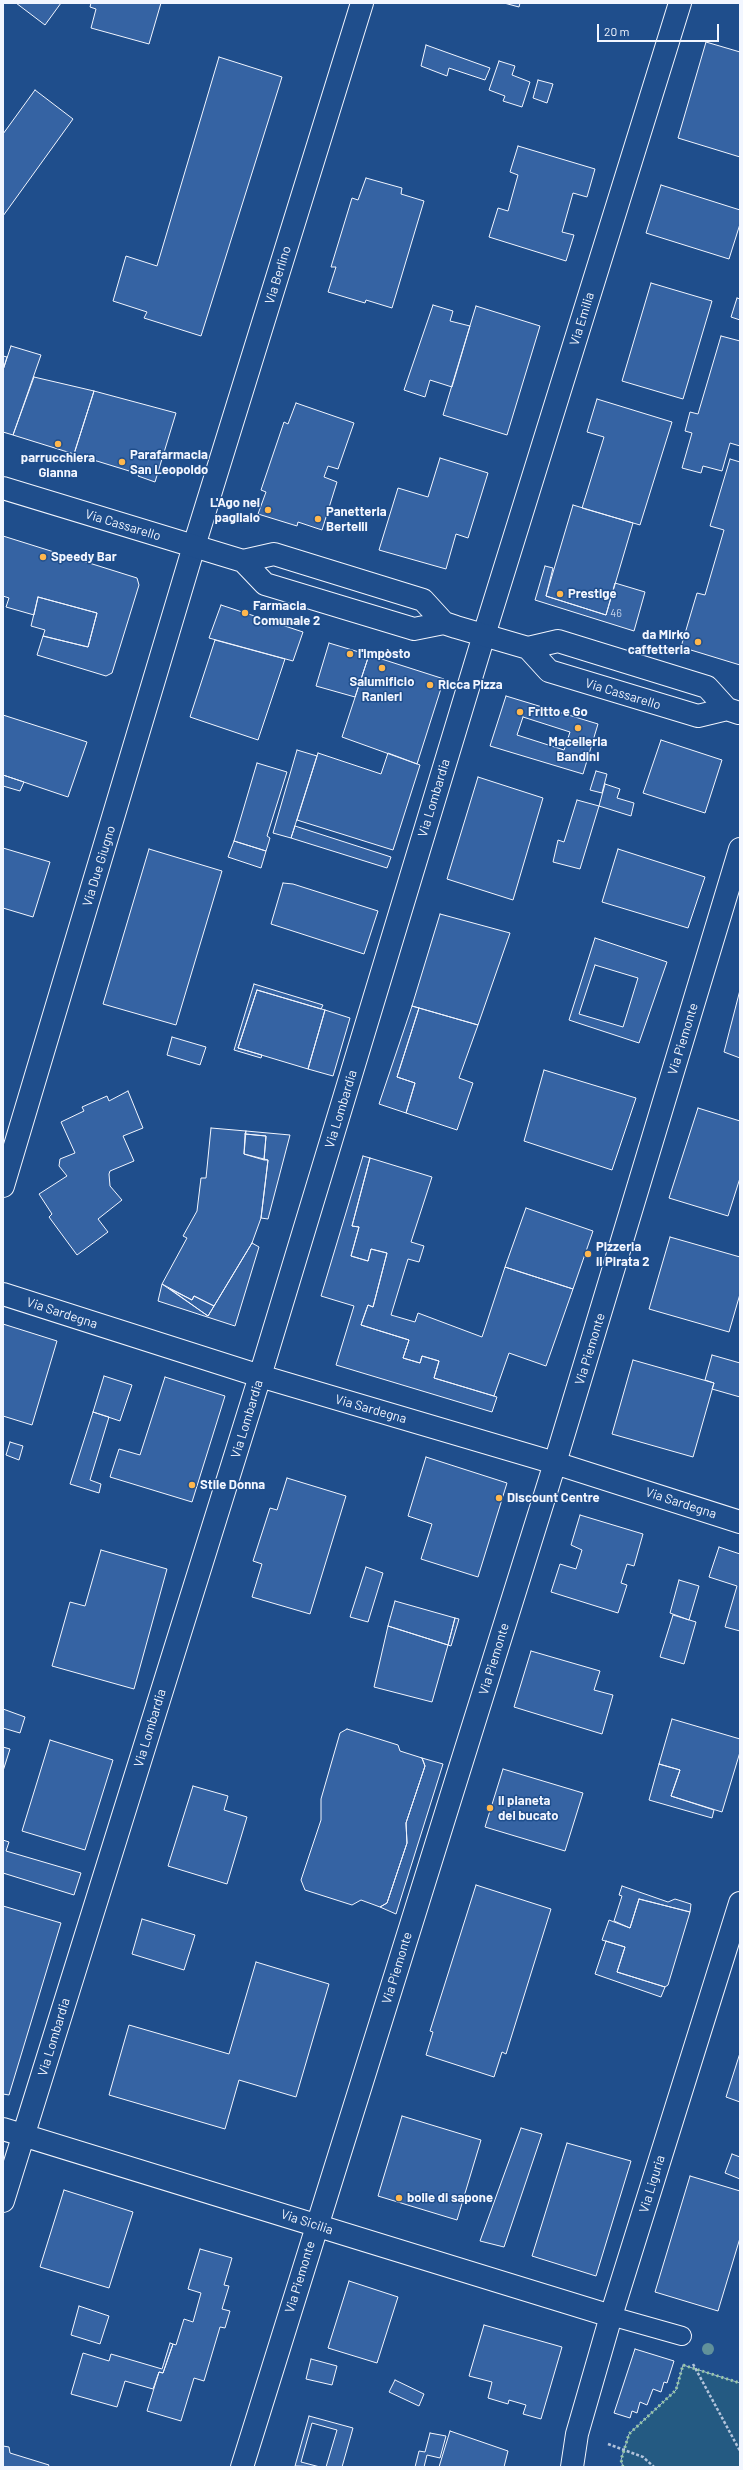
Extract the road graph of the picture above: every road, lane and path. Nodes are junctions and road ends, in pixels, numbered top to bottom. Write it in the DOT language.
graph roads {
  1 [pos="362,3"];
  2 [pos="680,3"];
  3 [pos="3,488"];
  4 [pos="194,546"];
  5 [pos="243,561"];
  6 [pos="444,622"];
  7 [pos="484,635"];
  8 [pos="528,648"];
  9 [pos="734,711"];
  10 [pos="740,849"];
  11 [pos="3,1186"];
  12 [pos="3,1294"];
  13 [pos="260,1376"];
  14 [pos="555,1463"];
  15 [pos="740,1522"];
  16 [pos="740,1903"];
  17 [pos="735,1937"];
  18 [pos="13,2132"];
  19 [pos="3,2201"];
  20 [pos="316,2225"];
  21 [pos="611,2316"];
  22 [pos="682,2336"];
  23 [pos="577,2434"];
  24 [pos="740,2451"];
  25 [pos="242,2467"];
  26 [pos="572,2467"];
  27 [pos="654,2467"];
  1 -- 4 [label="street, Via Berlino"];
  2 -- 7 [label="street, Via Emilia"];
  3 -- 4 [label="street, Via Cassarello"];
  4 -- 5 [label="street, Via Cassarello"];
  4 -- 11 [label="street, Via Due Giugno"];
  5 -- 6 [label="street, Via Cassarello"];
  5 -- 6 [label="street, Via Cassarello"];
  6 -- 7 [label="street, Via Cassarello"];
  7 -- 8 [label="street, Via Cassarello"];
  7 -- 13 [label="street, Via Lombardia"];
  8 -- 9 [label="street, Via Cassarello"];
  8 -- 9 [label="street, Via Cassarello"];
  10 -- 14 [label="street, Via Piemonte"];
  12 -- 13 [label="street, Via Sardegna"];
  13 -- 14 [label="street, Via Sardegna"];
  13 -- 18 [label="street, Via Lombardia"];
  14 -- 15 [label="street, Via Sardegna"];
  14 -- 20 [label="street, Via Piemonte"];
  16 -- 17 [label="street, Via Liguria"];
  17 -- 21 [label="street, Via Liguria"];
  18 -- 19 [label="street, Via Lombardia"];
  18 -- 20 [label="street, Via Sicilia"];
  20 -- 21 [label="street, Via Sicilia"];
  20 -- 25 [label="street, Via Piemonte"];
  21 -- 22 [label="lane"];
  21 -- 23 [label="street, Via Liguria"];
  22 -- 24 [label="path"];
  23 -- 26 [label="street, Via Liguria"];
  23 -- 27 [label="path"];
}
